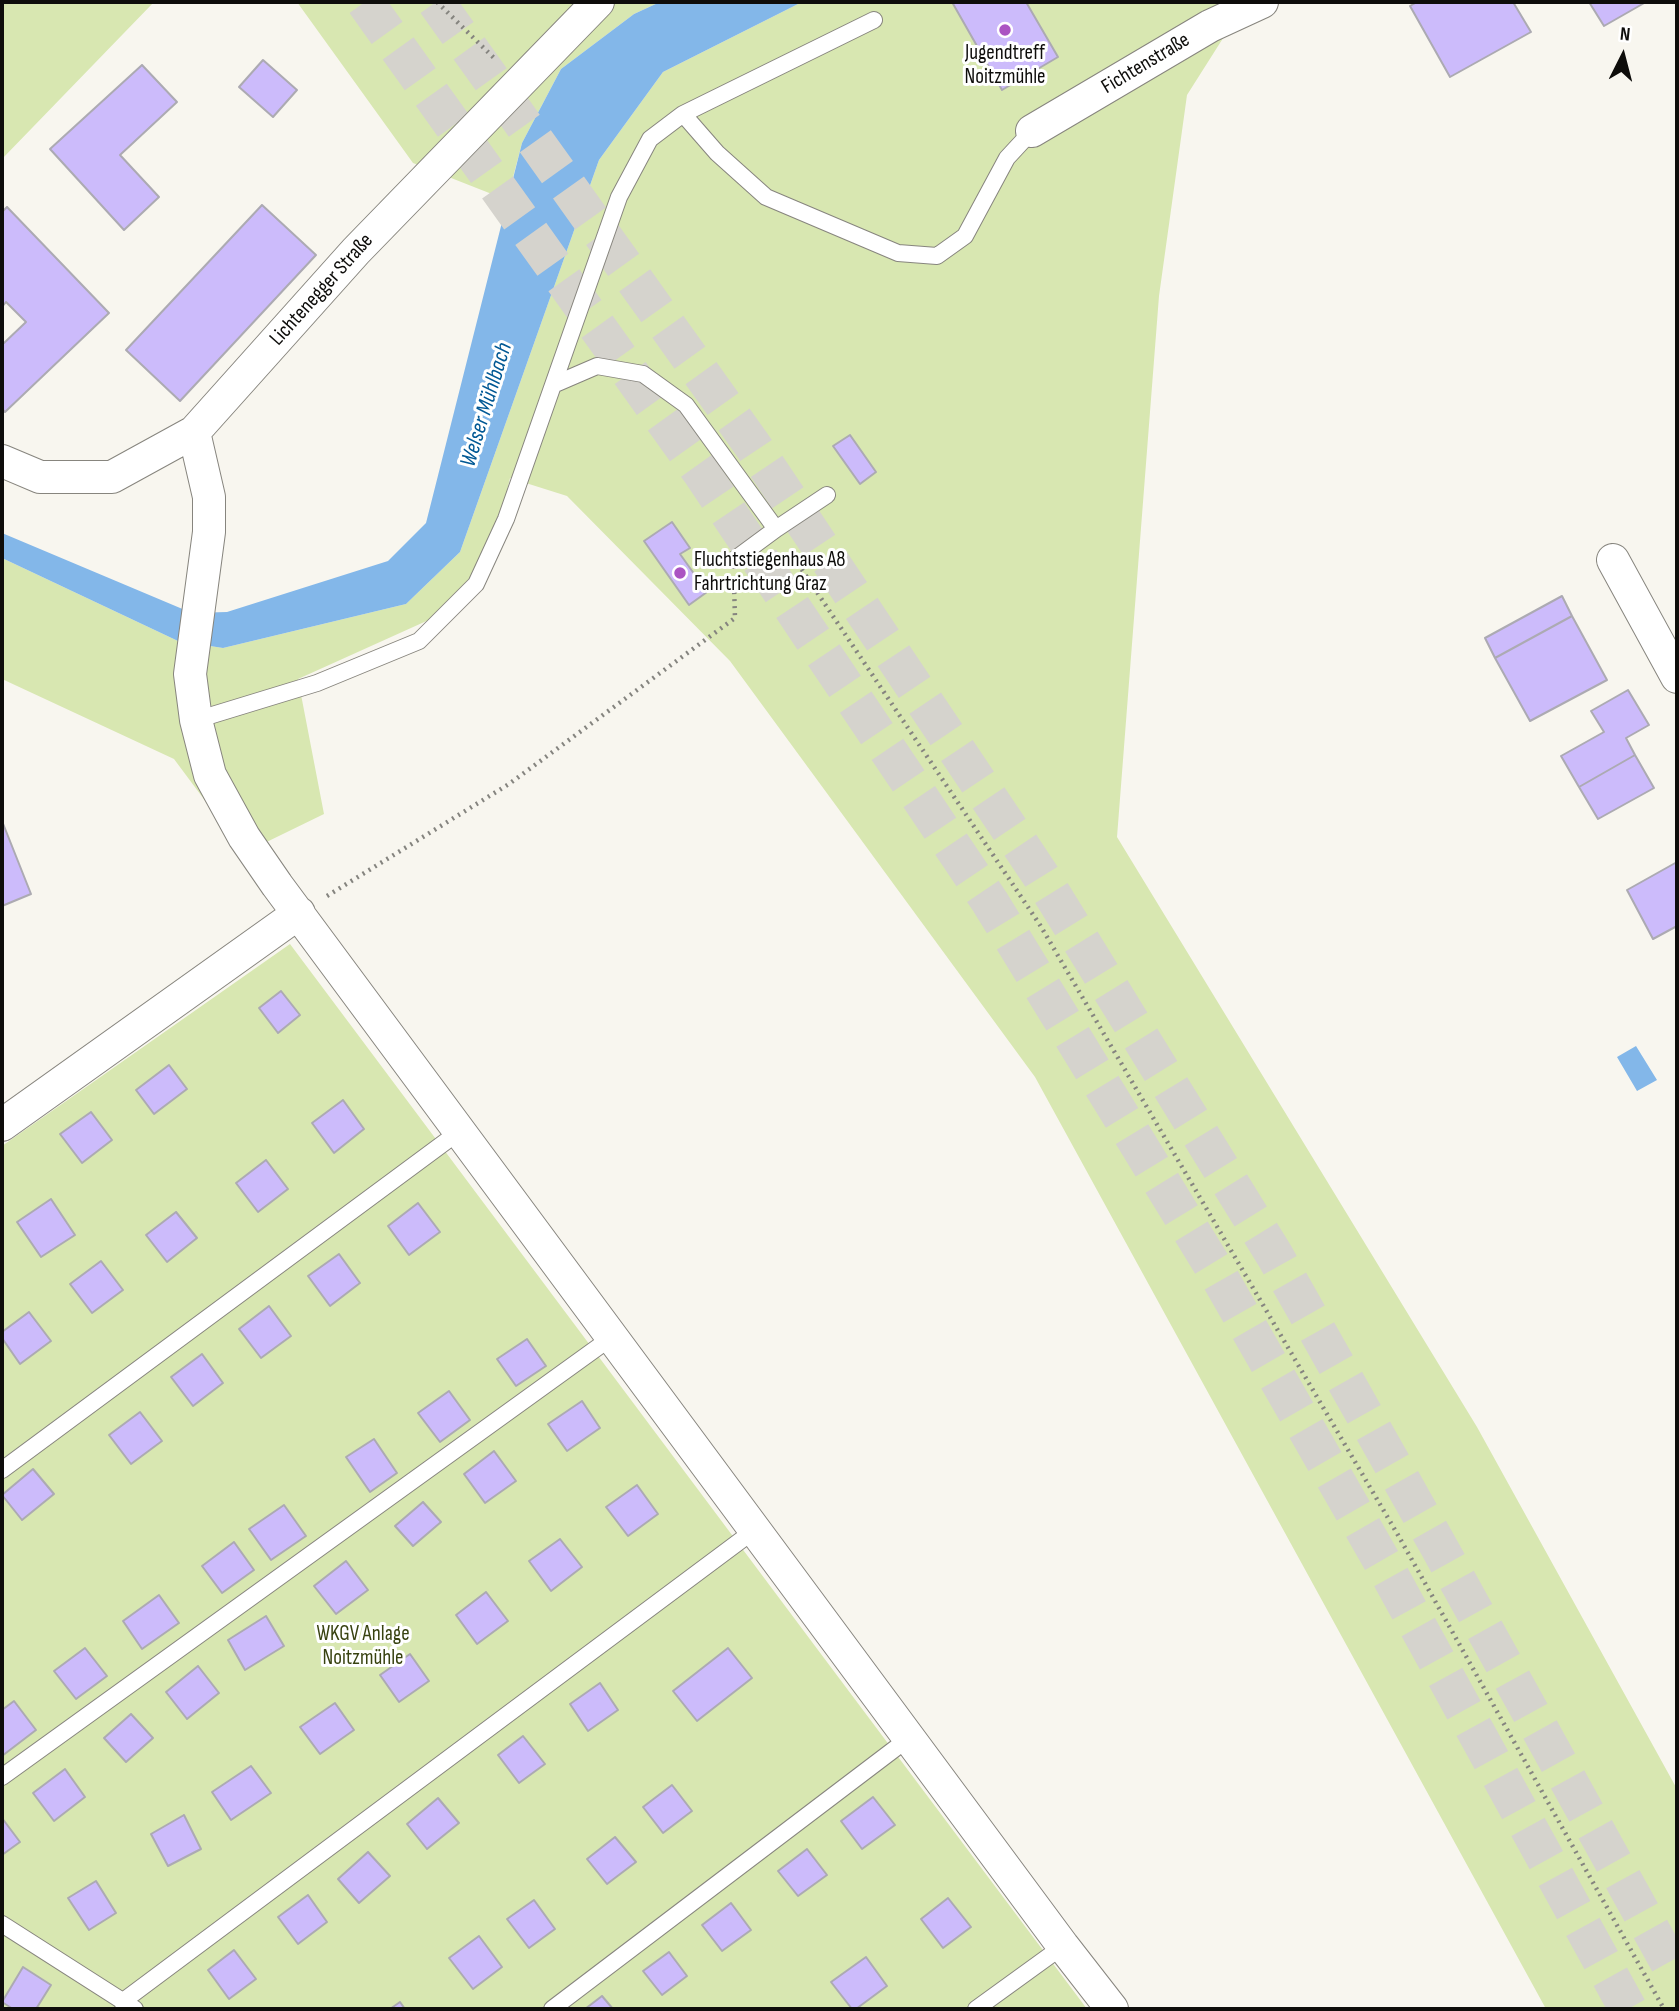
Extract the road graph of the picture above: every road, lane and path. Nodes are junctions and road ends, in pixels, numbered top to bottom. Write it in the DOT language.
graph roads {
  1 [pos="437,2"];
  2 [pos="598,2"];
  3 [pos="1262,2"];
  4 [pos="874,20"];
  5 [pos="519,83"];
  6 [pos="683,114"];
  7 [pos="1032,131"];
  8 [pos="553,385"];
  9 [pos="194,432"];
  10 [pos="2,461"];
  11 [pos="827,495"];
  12 [pos="776,529"];
  13 [pos="734,560"];
  14 [pos="1613,560"];
  15 [pos="1677,677"];
  16 [pos="196,720"];
  17 [pos="299,914"];
  18 [pos="2,1125"];
  19 [pos="460,1131"];
  20 [pos="612,1336"];
  21 [pos="2,1469"];
  22 [pos="756,1529"];
  23 [pos="909,1738"];
  24 [pos="2,1777"];
  25 [pos="2,1924"];
  26 [pos="1063,1946"];
  27 [pos="129,2006"];
  28 [pos="552,2009"];
  29 [pos="976,2009"];
  30 [pos="1112,2009"];
  31 [pos="1664,2009"];
  1 -- 5 [label="path"];
  2 -- 5 [label="street, Lichtenegger Straße"];
  3 -- 7 [label="street, Fichtenstraße"];
  4 -- 6 [label="lane"];
  5 -- 9 [label="street, Lichtenegger Straße"];
  6 -- 7 [label="lane"];
  6 -- 8 [label="lane"];
  8 -- 12 [label="lane"];
  8 -- 16 [label="lane"];
  9 -- 10 [label="street, Lichtenegger Straße"];
  9 -- 16 [label="street"];
  11 -- 12 [label="lane"];
  12 -- 13 [label="lane"];
  12 -- 31 [label="path"];
  13 -- 17 [label="path"];
  14 -- 15 [label="street"];
  16 -- 17 [label="street"];
  17 -- 18 [label="street"];
  17 -- 19 [label="street"];
  19 -- 20 [label="street"];
  19 -- 21 [label="lane"];
  20 -- 22 [label="street"];
  20 -- 24 [label="lane"];
  22 -- 23 [label="street"];
  22 -- 27 [label="lane"];
  23 -- 26 [label="street"];
  23 -- 28 [label="lane"];
  25 -- 27 [label="lane"];
  26 -- 29 [label="lane"];
  26 -- 30 [label="street"];
}
